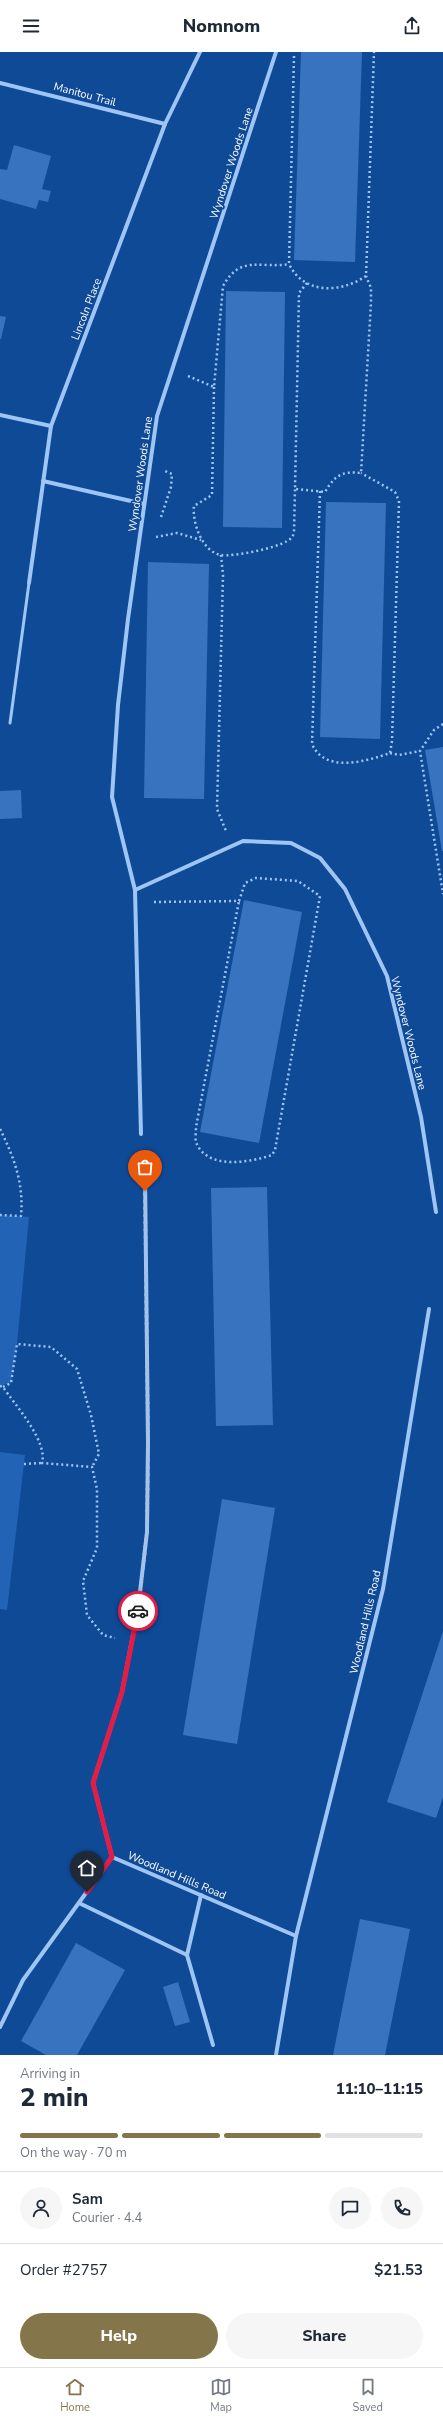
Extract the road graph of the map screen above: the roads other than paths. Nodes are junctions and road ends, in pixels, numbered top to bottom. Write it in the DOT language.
graph roads {
  1 [pos="200,52"];
  2 [pos="276,52"];
  3 [pos="0,83"];
  4 [pos="165,124"];
  5 [pos="0,415"];
  6 [pos="51,426"];
  7 [pos="43,481"];
  8 [pos="144,504"];
  9 [pos="29,583"];
  10 [pos="10,723"];
  11 [pos="135,890"];
  12 [pos="141,1134"];
  13 [pos="145,1175"];
  14 [pos="436,1212"];
  15 [pos="429,1309"];
  16 [pos="112,1857"];
  17 [pos="201,1895"];
  18 [pos="79,1903"];
  19 [pos="296,1936"];
  20 [pos="187,1955"];
  21 [pos="0,2027"];
  22 [pos="213,2045"];
  23 [pos="276,2055"];
  1 -- 4 [label="street, Lincoln Place"];
  2 -- 8 [label="street, Wyndover Woods Lane"];
  3 -- 4 [label="street, Manitou Trail"];
  4 -- 6 [label="street, Lincoln Place"];
  5 -- 6 [label="street"];
  6 -- 7 [label="street, Lincoln Place"];
  7 -- 8 [label="street"];
  7 -- 9 [label="street, Lincoln Place"];
  8 -- 11 [label="street, Wyndover Woods Lane"];
  9 -- 10 [label="lane"];
  11 -- 12 [label="street, Wyndover Woods Lane"];
  11 -- 14 [label="street, Wyndover Woods Lane"];
  13 -- 16 [label="street, Woodland Hills Road"];
  15 -- 19 [label="street, Woodland Hills Road"];
  16 -- 17 [label="street, Woodland Hills Road"];
  16 -- 18 [label="street"];
  17 -- 19 [label="street, Woodland Hills Road"];
  17 -- 20 [label="street"];
  18 -- 20 [label="street"];
  18 -- 21 [label="street"];
  19 -- 23 [label="street, Woodland Hills Road"];
  20 -- 22 [label="street"];
}
